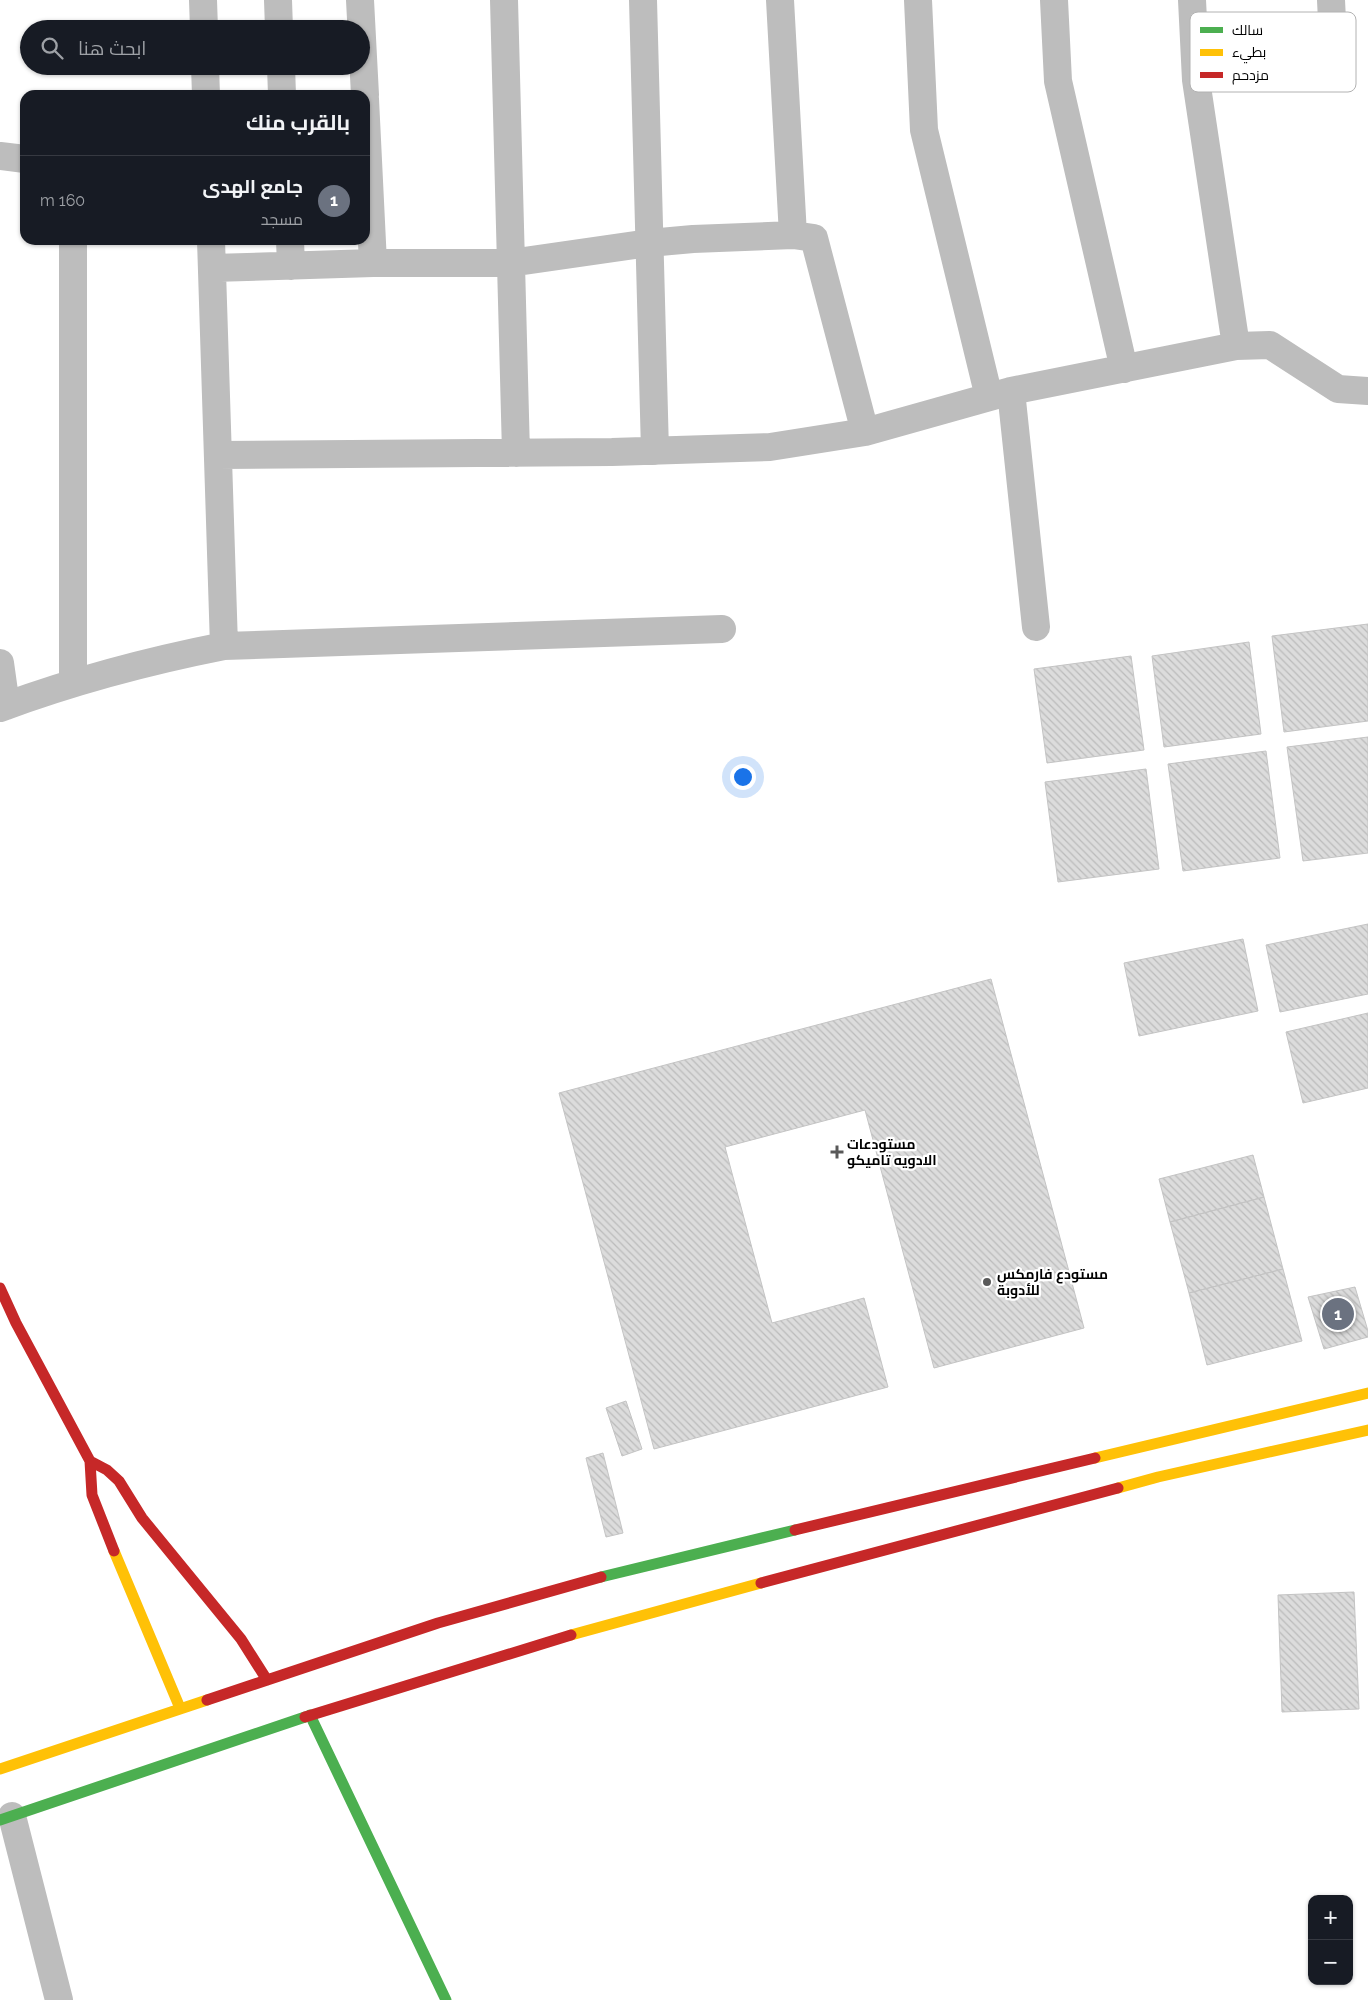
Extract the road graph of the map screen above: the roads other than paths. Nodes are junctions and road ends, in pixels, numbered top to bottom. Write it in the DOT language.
graph roads {
  1 [pos="203,0"];
  2 [pos="278,0"];
  3 [pos="360,0"];
  4 [pos="504,0"];
  5 [pos="642,0"];
  6 [pos="780,0"];
  7 [pos="918,0"];
  8 [pos="1054,0"];
  9 [pos="204,20"];
  10 [pos="279,20"];
  11 [pos="361,20"];
  12 [pos="205,75"];
  13 [pos="281,75"];
  14 [pos="364,75"];
  15 [pos="206,90"];
  16 [pos="282,90"];
  17 [pos="365,90"];
  18 [pos="1198,92"];
  19 [pos="0,156"];
  20 [pos="20,158"];
  21 [pos="370,202"];
  22 [pos="792,235"];
  23 [pos="649,243"];
  24 [pos="73,245"];
  25 [pos="211,245"];
  26 [pos="290,253"];
  27 [pos="373,264"];
  28 [pos="510,264"];
  29 [pos="212,268"];
  30 [pos="1236,346"];
  31 [pos="1124,369"];
  32 [pos="1368,391"];
  33 [pos="1000,394"];
  34 [pos="865,432"];
  35 [pos="655,450"];
  36 [pos="516,453"];
  37 [pos="218,455"];
  38 [pos="1036,627"];
  39 [pos="722,629"];
  40 [pos="224,646"];
  41 [pos="0,663"];
  42 [pos="73,683"];
  43 [pos="3,707"];
  44 [pos="0,1288"];
  45 [pos="1368,1393"];
  46 [pos="1368,1430"];
  47 [pos="90,1461"];
  48 [pos="900,1504"];
  49 [pos="904,1519"];
  50 [pos="267,1680"];
  51 [pos="180,1708"];
  52 [pos="310,1715"];
  53 [pos="0,1768"];
  54 [pos="6,1818"];
  55 [pos="59,2000"];
  56 [pos="446,2000"];
  1 -- 9 [label="street"];
  2 -- 10 [label="street"];
  3 -- 11 [label="street"];
  4 -- 28 [label="street"];
  5 -- 23 [label="street"];
  6 -- 22 [label="street"];
  7 -- 33 [label="street"];
  8 -- 31 [label="street"];
  12 -- 15 [label="street"];
  13 -- 16 [label="street"];
  14 -- 17 [label="street"];
  18 -- 30 [label="street"];
  19 -- 20 [label="street"];
  21 -- 27 [label="street"];
  22 -- 23 [label="street"];
  22 -- 34 [label="street"];
  23 -- 28 [label="street"];
  23 -- 35 [label="street"];
  24 -- 42 [label="street"];
  25 -- 29 [label="street"];
  26 -- 27 [label="street"];
  26 -- 29 [label="street"];
  27 -- 28 [label="street"];
  28 -- 36 [label="street"];
  29 -- 37 [label="street"];
  30 -- 31 [label="street"];
  30 -- 32 [label="street"];
  31 -- 33 [label="street"];
  33 -- 34 [label="street"];
  33 -- 38 [label="street"];
  34 -- 35 [label="street"];
  35 -- 36 [label="street"];
  36 -- 37 [label="street"];
  37 -- 40 [label="street"];
  39 -- 40 [label="street"];
  40 -- 42 [label="street"];
  41 -- 43 [label="street"];
  42 -- 43 [label="street"];
  44 -- 47 [label="main road"];
  45 -- 48 [label="main road"];
  46 -- 52 [label="main road"];
  47 -- 50 [label="main road"];
  47 -- 51 [label="main road"];
  48 -- 49 [label="main road"];
  48 -- 50 [label="main road"];
  50 -- 51 [label="main road"];
  51 -- 53 [label="main road"];
  52 -- 54 [label="main road"];
  52 -- 56 [label="main road"];
  54 -- 55 [label="street"];
}
